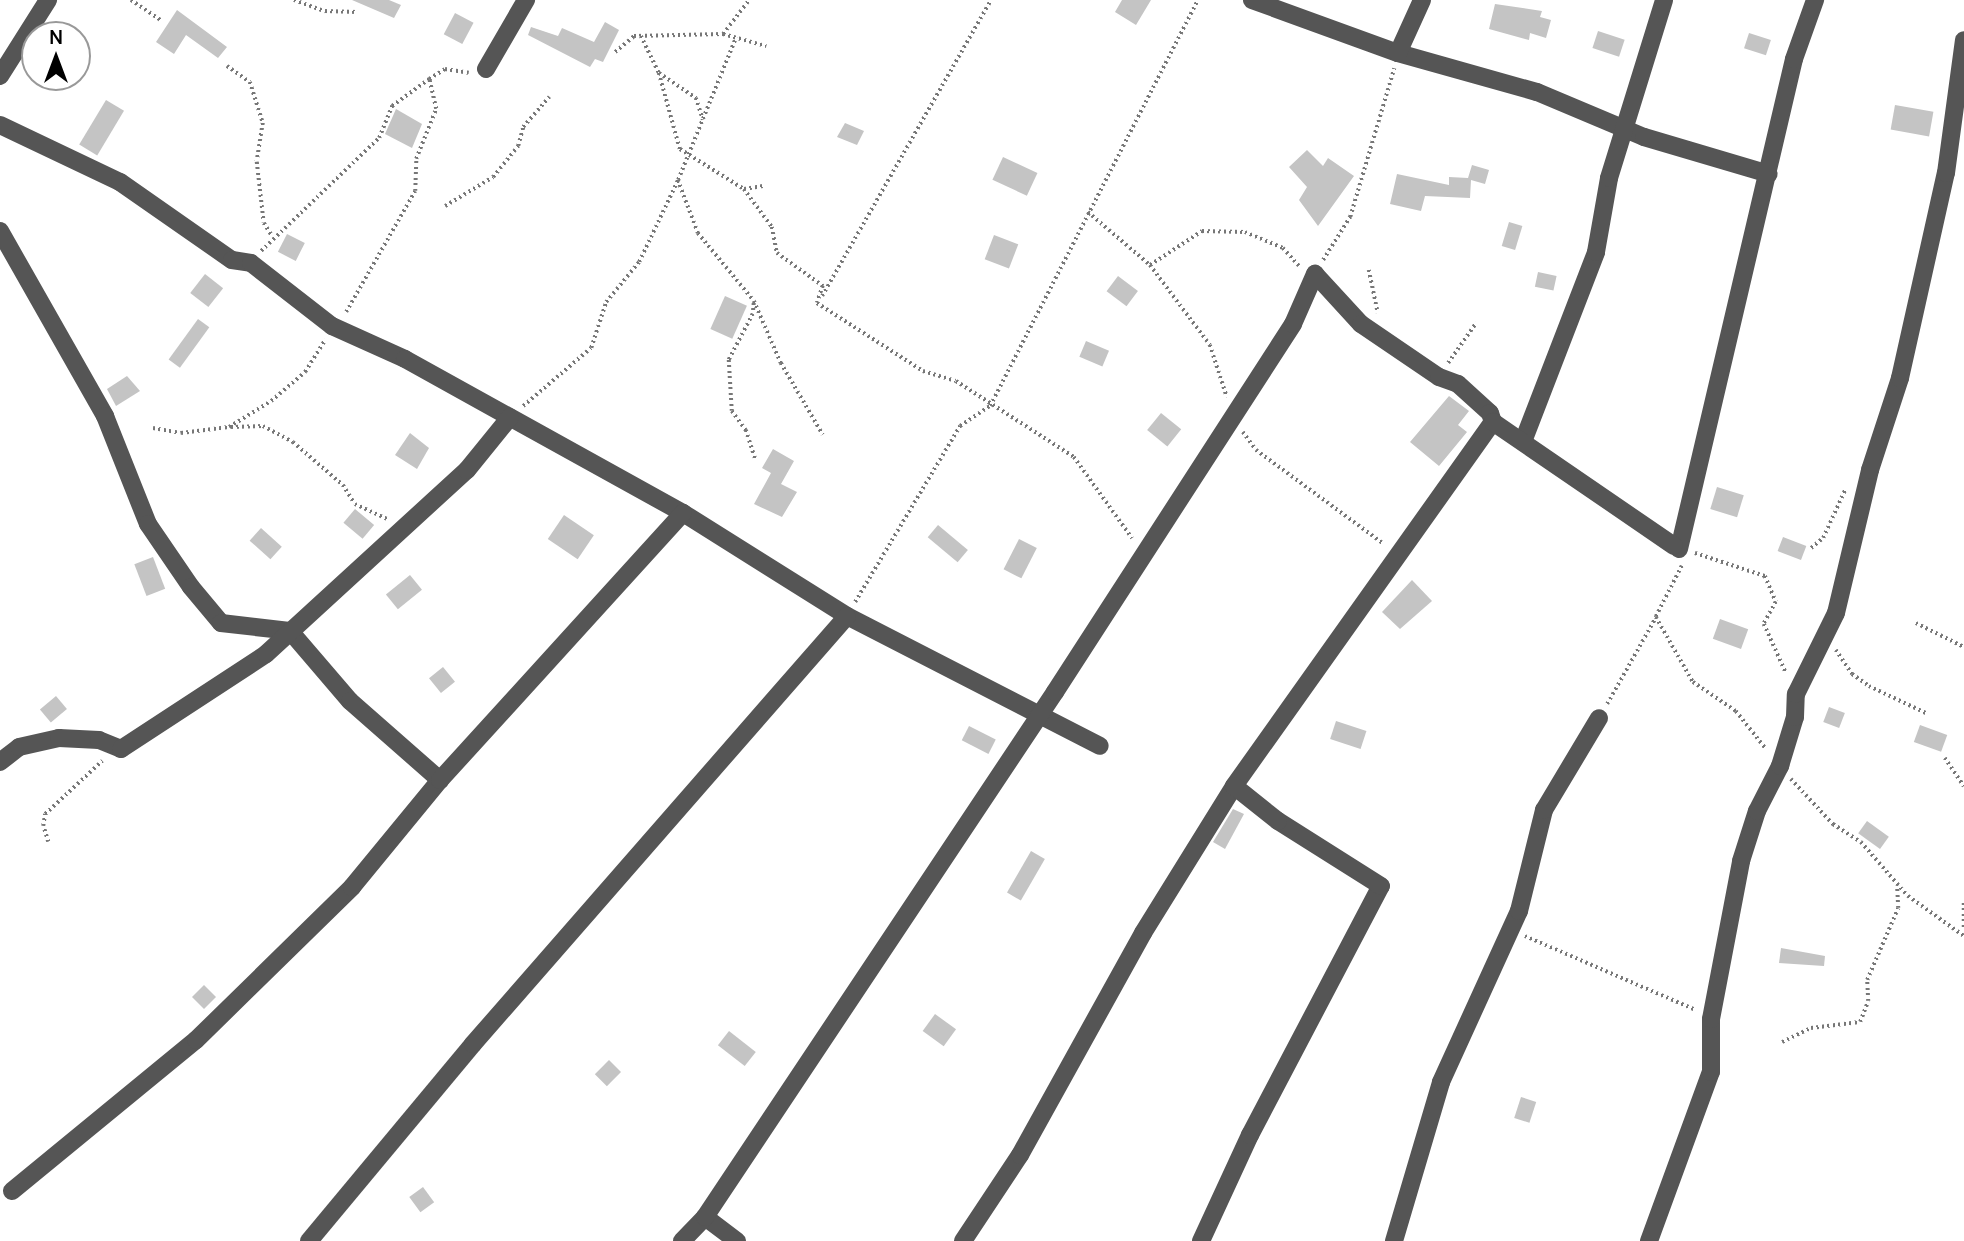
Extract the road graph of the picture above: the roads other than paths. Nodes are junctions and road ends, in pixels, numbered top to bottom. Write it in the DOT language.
graph roads {
  1 [pos="48,0"];
  2 [pos="526,0"];
  3 [pos="1252,0"];
  4 [pos="1422,0"];
  5 [pos="1664,0"];
  6 [pos="1815,0"];
  7 [pos="1964,40"];
  8 [pos="1398,52"];
  9 [pos="486,69"];
  10 [pos="0,76"];
  11 [pos="0,125"];
  12 [pos="1623,129"];
  13 [pos="1769,174"];
  14 [pos="0,231"];
  15 [pos="510,417"];
  16 [pos="1493,422"];
  17 [pos="1524,439"];
  18 [pos="683,513"];
  19 [pos="847,616"];
  20 [pos="290,631"];
  21 [pos="1037,714"];
  22 [pos="1599,719"];
  23 [pos="1100,746"];
  24 [pos="0,762"];
  25 [pos="440,779"];
  26 [pos="1234,786"];
  27 [pos="12,1191"];
  28 [pos="705,1217"];
  29 [pos="309,1241"];
  30 [pos="682,1241"];
  31 [pos="737,1241"];
  32 [pos="963,1241"];
  33 [pos="1201,1241"];
  34 [pos="1394,1241"];
  35 [pos="1649,1241"];
  1 -- 10 [label="street"];
  2 -- 9 [label="street"];
  3 -- 8 [label="street"];
  4 -- 8 [label="street"];
  5 -- 12 [label="street"];
  6 -- 13 [label="street"];
  7 -- 35 [label="street"];
  8 -- 12 [label="street"];
  11 -- 15 [label="street"];
  12 -- 13 [label="street"];
  12 -- 17 [label="street"];
  13 -- 17 [label="street"];
  14 -- 20 [label="street"];
  15 -- 18 [label="street"];
  15 -- 20 [label="street"];
  16 -- 17 [label="street"];
  16 -- 21 [label="street"];
  16 -- 26 [label="street"];
  18 -- 19 [label="street"];
  18 -- 25 [label="street"];
  19 -- 21 [label="street"];
  19 -- 29 [label="street"];
  20 -- 24 [label="street"];
  20 -- 25 [label="street"];
  21 -- 23 [label="street"];
  21 -- 28 [label="street"];
  22 -- 34 [label="street"];
  25 -- 27 [label="street"];
  26 -- 32 [label="street"];
  26 -- 33 [label="street"];
  28 -- 30 [label="street"];
  28 -- 31 [label="street"];
}
